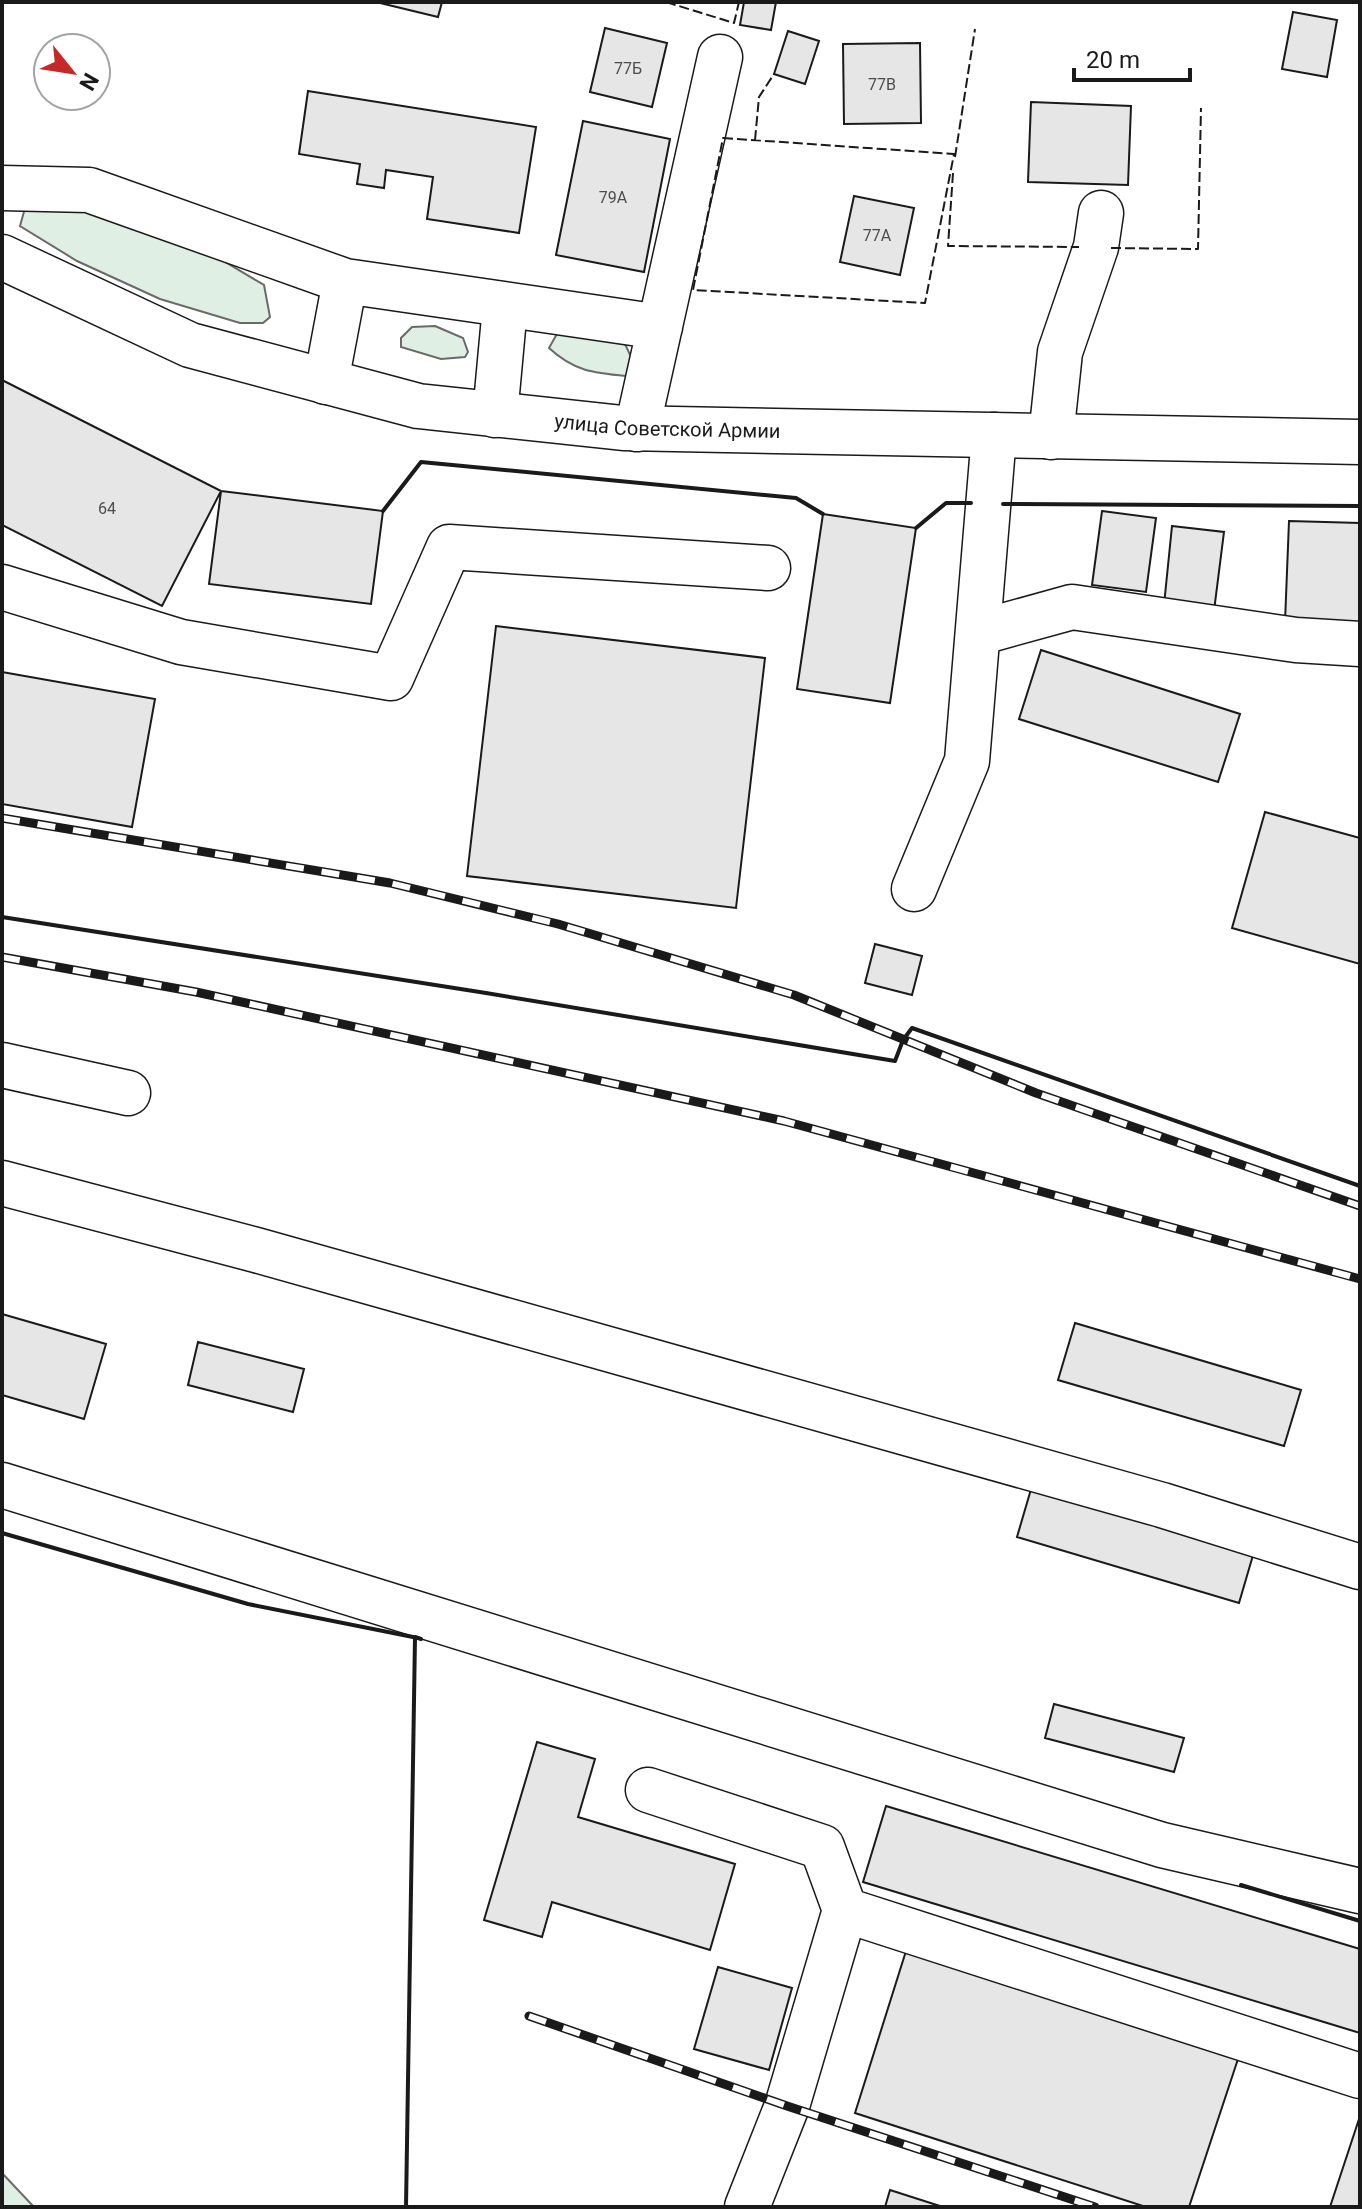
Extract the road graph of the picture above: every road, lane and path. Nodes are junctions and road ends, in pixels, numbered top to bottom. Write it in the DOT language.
graph roads {
  1 [pos="720,57"];
  2 [pos="2,188"];
  3 [pos="1101,213"];
  4 [pos="2,257"];
  5 [pos="345,281"];
  6 [pos="505,307"];
  7 [pos="660,327"];
  8 [pos="326,382"];
  9 [pos="495,415"];
  10 [pos="637,429"];
  11 [pos="994,435"];
  12 [pos="1051,437"];
  13 [pos="1360,442"];
  14 [pos="768,568"];
  15 [pos="2,587"];
  16 [pos="978,633"];
  17 [pos="1360,644"];
  18 [pos="914,889"];
  19 [pos="2,1065"];
  20 [pos="128,1093"];
  21 [pos="2,1183"];
  22 [pos="2,1485"];
  23 [pos="1360,1567"];
  24 [pos="648,1790"];
  25 [pos="1360,1891"];
  26 [pos="845,1910"];
  27 [pos="1360,2076"];
  28 [pos="747,2207"];
  1 -- 7 [label="main road"];
  2 -- 5 [label="main road"];
  3 -- 12 [label="main road"];
  4 -- 8 [label="main road, улица Советской Армии"];
  5 -- 6 [label="main road"];
  5 -- 8 [label="main road"];
  6 -- 7 [label="main road"];
  6 -- 9 [label="main road"];
  7 -- 10 [label="main road"];
  8 -- 9 [label="main road, улица Советской Армии"];
  9 -- 10 [label="main road, улица Советской Армии"];
  10 -- 11 [label="main road, улица Советской Армии"];
  11 -- 12 [label="main road, улица Советской Армии"];
  11 -- 16 [label="main road"];
  12 -- 13 [label="main road, улица Советской Армии"];
  14 -- 15 [label="main road"];
  16 -- 17 [label="main road"];
  16 -- 18 [label="main road"];
  19 -- 20 [label="main road"];
  21 -- 23 [label="main road"];
  22 -- 25 [label="main road"];
  24 -- 26 [label="main road"];
  26 -- 27 [label="main road"];
  26 -- 28 [label="main road"];
}
